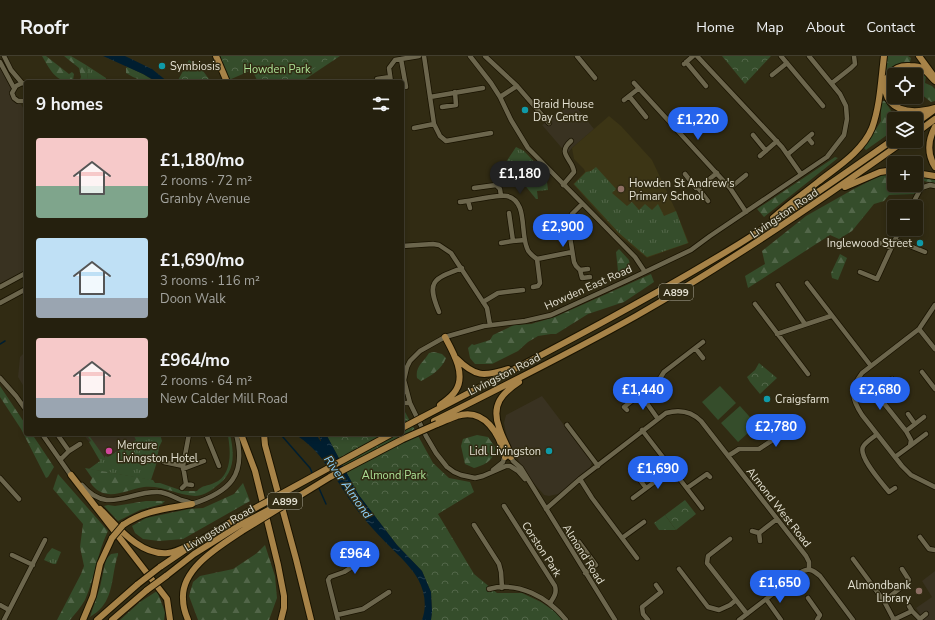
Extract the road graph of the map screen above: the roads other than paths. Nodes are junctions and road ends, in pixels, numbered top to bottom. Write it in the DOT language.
graph roads {
  1 [pos="4,56"];
  2 [pos="216,56"];
  3 [pos="418,56"];
  4 [pos="424,56"];
  5 [pos="470,56"];
  6 [pos="485,56"];
  7 [pos="578,56"];
  8 [pos="693,56"];
  9 [pos="697,56"];
  10 [pos="781,56"];
  11 [pos="809,56"];
  12 [pos="854,56"];
  13 [pos="884,56"];
  14 [pos="919,56"];
  15 [pos="401,59"];
  16 [pos="0,62"];
  17 [pos="787,63"];
  18 [pos="772,75"];
  19 [pos="595,78"];
  20 [pos="935,78"];
  21 [pos="377,79"];
  22 [pos="226,80"];
  23 [pos="390,80"];
  24 [pos="935,81"];
  25 [pos="634,83"];
  26 [pos="832,83"];
  27 [pos="24,84"];
  28 [pos="517,86"];
  29 [pos="706,86"];
  30 [pos="406,87"];
  31 [pos="14,88"];
  32 [pos="483,88"];
  33 [pos="638,89"];
  34 [pos="454,92"];
  35 [pos="430,96"];
  36 [pos="500,97"];
  37 [pos="24,103"];
  38 [pos="823,106"];
  39 [pos="442,107"];
  40 [pos="935,108"];
  41 [pos="646,117"];
  42 [pos="923,117"];
  43 [pos="935,119"];
  44 [pos="549,123"];
  45 [pos="434,124"];
  46 [pos="935,127"];
  47 [pos="414,128"];
  48 [pos="923,128"];
  49 [pos="491,133"];
  50 [pos="752,135"];
  51 [pos="572,141"];
  52 [pos="777,142"];
  53 [pos="812,142"];
  54 [pos="887,144"];
  55 [pos="894,148"];
  56 [pos="766,151"];
  57 [pos="788,154"];
  58 [pos="760,156"];
  59 [pos="935,167"];
  60 [pos="887,171"];
  61 [pos="717,173"];
  62 [pos="684,174"];
  63 [pos="801,174"];
  64 [pos="923,174"];
  65 [pos="746,175"];
  66 [pos="935,176"];
  67 [pos="563,185"];
  68 [pos="935,186"];
  69 [pos="474,188"];
  70 [pos="698,188"];
  71 [pos="730,188"];
  72 [pos="501,196"];
  73 [pos="827,196"];
  74 [pos="915,200"];
  75 [pos="468,201"];
  76 [pos="708,201"];
  77 [pos="460,202"];
  78 [pos="582,204"];
  79 [pos="470,208"];
  80 [pos="746,212"];
  81 [pos="509,213"];
  82 [pos="758,231"];
  83 [pos="897,236"];
  84 [pos="525,240"];
  85 [pos="895,240"];
  86 [pos="513,242"];
  87 [pos="878,242"];
  88 [pos="501,244"];
  89 [pos="404,246"];
  90 [pos="891,248"];
  91 [pos="572,252"];
  92 [pos="926,252"];
  93 [pos="537,259"];
  94 [pos="462,268"];
  95 [pos="588,269"];
  96 [pos="580,270"];
  97 [pos="645,272"];
  98 [pos="860,272"];
  99 [pos="24,274"];
  100 [pos="590,277"];
  101 [pos="807,283"];
  102 [pos="778,285"];
  103 [pos="0,287"];
  104 [pos="533,287"];
  105 [pos="24,289"];
  106 [pos="523,290"];
  107 [pos="483,302"];
  108 [pos="0,303"];
  109 [pos="755,304"];
  110 [pos="935,305"];
  111 [pos="439,312"];
  112 [pos="831,316"];
  113 [pos="805,324"];
  114 [pos="490,325"];
  115 [pos="919,329"];
  116 [pos="777,334"];
  117 [pos="445,337"];
  118 [pos="703,342"];
  119 [pos="696,349"];
  120 [pos="935,349"];
  121 [pos="455,357"];
  122 [pos="703,358"];
  123 [pos="527,362"];
  124 [pos="871,366"];
  125 [pos="540,368"];
  126 [pos="922,372"];
  127 [pos="808,374"];
  128 [pos="0,378"];
  129 [pos="892,379"];
  130 [pos="405,386"];
  131 [pos="404,389"];
  132 [pos="935,389"];
  133 [pos="641,395"];
  134 [pos="404,403"];
  135 [pos="410,403"];
  136 [pos="24,407"];
  137 [pos="627,410"];
  138 [pos="430,413"];
  139 [pos="908,414"];
  140 [pos="924,417"];
  141 [pos="783,418"];
  142 [pos="658,419"];
  143 [pos="435,423"];
  144 [pos="915,424"];
  145 [pos="567,426"];
  146 [pos="404,427"];
  147 [pos="642,430"];
  148 [pos="906,431"];
  149 [pos="877,434"];
  150 [pos="926,434"];
  151 [pos="44,436"];
  152 [pos="58,436"];
  153 [pos="189,436"];
  154 [pos="207,436"];
  155 [pos="237,436"];
  156 [pos="242,436"];
  157 [pos="264,436"];
  158 [pos="388,436"];
  159 [pos="80,444"];
  160 [pos="910,446"];
  161 [pos="69,451"];
  162 [pos="728,456"];
  163 [pos="895,457"];
  164 [pos="61,459"];
  165 [pos="204,461"];
  166 [pos="164,462"];
  167 [pos="508,462"];
  168 [pos="219,466"];
  169 [pos="598,466"];
  170 [pos="183,468"];
  171 [pos="672,469"];
  172 [pos="71,476"];
  173 [pos="710,477"];
  174 [pos="0,478"];
  175 [pos="580,479"];
  176 [pos="640,480"];
  177 [pos="186,484"];
  178 [pos="192,485"];
  179 [pos="935,487"];
  180 [pos="182,488"];
  181 [pos="646,488"];
  182 [pos="687,488"];
  183 [pos="895,488"];
  184 [pos="634,498"];
  185 [pos="19,500"];
  186 [pos="92,502"];
  187 [pos="192,504"];
  188 [pos="504,506"];
  189 [pos="702,508"];
  190 [pos="546,509"];
  191 [pos="777,519"];
  192 [pos="644,522"];
  193 [pos="474,525"];
  194 [pos="241,528"];
  195 [pos="752,531"];
  196 [pos="759,533"];
  197 [pos="920,537"];
  198 [pos="622,538"];
  199 [pos="45,540"];
  200 [pos="730,540"];
  201 [pos="580,542"];
  202 [pos="760,542"];
  203 [pos="195,543"];
  204 [pos="935,550"];
  205 [pos="352,551"];
  206 [pos="12,555"];
  207 [pos="368,557"];
  208 [pos="637,558"];
  209 [pos="853,559"];
  210 [pos="359,562"];
  211 [pos="33,565"];
  212 [pos="679,569"];
  213 [pos="809,569"];
  214 [pos="902,569"];
  215 [pos="585,573"];
  216 [pos="656,585"];
  217 [pos="502,588"];
  218 [pos="489,590"];
  219 [pos="389,592"];
  220 [pos="808,598"];
  221 [pos="766,599"];
  222 [pos="736,600"];
  223 [pos="884,601"];
  224 [pos="550,603"];
  225 [pos="0,605"];
  226 [pos="909,606"];
  227 [pos="9,610"];
  228 [pos="912,611"];
  229 [pos="747,614"];
  230 [pos="926,614"];
  231 [pos="338,618"];
  232 [pos="4,620"];
  233 [pos="83,620"];
  234 [pos="97,620"];
  235 [pos="112,620"];
  236 [pos="170,620"];
  237 [pos="188,620"];
  238 [pos="281,620"];
  239 [pos="311,620"];
  240 [pos="566,620"];
  241 [pos="615,620"];
  242 [pos="648,620"];
  243 [pos="739,620"];
  244 [pos="780,620"];
  245 [pos="817,620"];
  246 [pos="853,620"];
  247 [pos="893,620"];
  1 -- 27 [label="street"];
  2 -- 22 [label="main road"];
  3 -- 15 [label="street"];
  4 -- 35 [label="street"];
  5 -- 36 [label="street, Howden East Road"];
  6 -- 28 [label="street"];
  7 -- 19 [label="street"];
  8 -- 29 [label="street"];
  9 -- 52 [label="street"];
  10 -- 17 [label="street"];
  11 -- 26 [label="street, Howden East Road"];
  12 -- 26 [label="street"];
  13 -- 82 [label="main road, A899"];
  14 -- 20 [label="main road"];
  15 -- 23 [label="street"];
  15 -- 30 [label="street"];
  16 -- 31 [label="street"];
  17 -- 18 [label="street"];
  17 -- 38 [label="street"];
  21 -- 23 [label="street"];
  24 -- 40 [label="main road"];
  25 -- 33 [label="street"];
  26 -- 63 [label="street, Howden East Road"];
  27 -- 31 [label="street"];
  28 -- 36 [label="street"];
  28 -- 44 [label="street"];
  31 -- 37 [label="street"];
  32 -- 34 [label="street"];
  33 -- 41 [label="street"];
  33 -- 61 [label="street"];
  34 -- 35 [label="street"];
  34 -- 39 [label="street"];
  35 -- 45 [label="street"];
  36 -- 67 [label="street, Howden East Road"];
  40 -- 42 [label="main road"];
  43 -- 48 [label="main road"];
  45 -- 47 [label="street"];
  45 -- 49 [label="street"];
  46 -- 59 [label="main road"];
  50 -- 56 [label="street"];
  51 -- 67 [label="street"];
  52 -- 56 [label="street"];
  52 -- 57 [label="street"];
  53 -- 57 [label="street"];
  54 -- 82 [label="main road, Livingston Road / A899"];
  55 -- 73 [label="main road, Livingston Road / A899"];
  56 -- 58 [label="street"];
  57 -- 63 [label="street"];
  60 -- 73 [label="main road, A899"];
  61 -- 70 [label="street"];
  61 -- 71 [label="street"];
  62 -- 70 [label="street"];
  63 -- 80 [label="street, Howden East Road"];
  64 -- 66 [label="main road"];
  65 -- 71 [label="street"];
  67 -- 78 [label="street, Howden East Road"];
  68 -- 74 [label="street"];
  69 -- 72 [label="street"];
  70 -- 76 [label="street"];
  71 -- 80 [label="street"];
  72 -- 75 [label="street"];
  72 -- 84 [label="street"];
  73 -- 125 [label="main road, Livingston Road / A899"];
  75 -- 77 [label="street"];
  75 -- 79 [label="street"];
  78 -- 91 [label="street"];
  78 -- 97 [label="street, Howden East Road"];
  80 -- 97 [label="street, Howden East Road"];
  81 -- 86 [label="street"];
  82 -- 123 [label="main road, Livingston Road / A899"];
  83 -- 85 [label="street"];
  84 -- 86 [label="street"];
  84 -- 93 [label="street"];
  85 -- 90 [label="street"];
  85 -- 92 [label="street"];
  86 -- 88 [label="street"];
  87 -- 90 [label="street"];
  89 -- 94 [label="street"];
  90 -- 98 [label="street"];
  91 -- 93 [label="street"];
  91 -- 96 [label="street"];
  93 -- 104 [label="street"];
  94 -- 107 [label="street"];
  94 -- 111 [label="street"];
  95 -- 96 [label="street"];
  96 -- 100 [label="street"];
  97 -- 114 [label="street, Howden East Road"];
  99 -- 103 [label="street"];
  101 -- 112 [label="street"];
  102 -- 113 [label="street"];
  105 -- 108 [label="street"];
  106 -- 107 [label="street"];
  107 -- 114 [label="street"];
  109 -- 116 [label="street"];
  110 -- 115 [label="street"];
  112 -- 113 [label="street"];
  112 -- 124 [label="street"];
  113 -- 116 [label="street"];
  114 -- 117 [label="street, Howden East Road"];
  115 -- 120 [label="street"];
  115 -- 124 [label="street"];
  116 -- 127 [label="street"];
  117 -- 121 [label="main road"];
  117 -- 130 [label="street, Howden East Road"];
  118 -- 119 [label="street"];
  119 -- 122 [label="street"];
  119 -- 133 [label="street"];
  121 -- 123 [label="main road, A899"];
  121 -- 138 [label="main road"];
  123 -- 138 [label="main road, Livingston Road / A899"];
  124 -- 149 [label="street"];
  125 -- 143 [label="main road, Livingston Road / A899"];
  125 -- 167 [label="main road"];
  126 -- 132 [label="street"];
  128 -- 136 [label="street"];
  129 -- 148 [label="street"];
  130 -- 131 [label="street"];
  130 -- 135 [label="street"];
  133 -- 137 [label="street"];
  133 -- 142 [label="street"];
  134 -- 135 [label="street"];
  135 -- 167 [label="street"];
  138 -- 146 [label="main road, Livingston Road / A899, bridge"];
  139 -- 144 [label="street"];
  140 -- 144 [label="street"];
  141 -- 162 [label="street"];
  142 -- 147 [label="street, Almond West Road"];
  142 -- 162 [label="street, Almond West Road"];
  143 -- 167 [label="main road"];
  143 -- 194 [label="main road, Livingston Road / A899, bridge"];
  144 -- 148 [label="street"];
  145 -- 169 [label="street"];
  147 -- 169 [label="street, Almond West Road"];
  147 -- 171 [label="street"];
  148 -- 160 [label="street"];
  149 -- 163 [label="street"];
  149 -- 183 [label="street"];
  150 -- 160 [label="street"];
  151 -- 164 [label="street"];
  152 -- 161 [label="street"];
  153 -- 170 [label="street"];
  154 -- 168 [label="street"];
  155 -- 187 [label="street"];
  156 -- 238 [label="main road"];
  157 -- 239 [label="main road"];
  158 -- 203 [label="main road, Livingston Road / A899, bridge"];
  159 -- 161 [label="street"];
  160 -- 163 [label="street"];
  161 -- 164 [label="street"];
  162 -- 191 [label="street, Almond West Road"];
  163 -- 179 [label="street"];
  164 -- 172 [label="street"];
  165 -- 170 [label="street"];
  166 -- 170 [label="street"];
  167 -- 190 [label="street, Almond Road"];
  169 -- 175 [label="street, Almond West Road"];
  170 -- 177 [label="street"];
  171 -- 181 [label="street"];
  171 -- 182 [label="street"];
  172 -- 186 [label="main road"];
  172 -- 187 [label="street"];
  173 -- 182 [label="street"];
  174 -- 185 [label="street"];
  175 -- 190 [label="street, Almond West Road"];
  175 -- 198 [label="street"];
  176 -- 181 [label="street"];
  177 -- 178 [label="street"];
  177 -- 180 [label="street"];
  181 -- 184 [label="street"];
  182 -- 189 [label="street"];
  186 -- 203 [label="main road"];
  186 -- 236 [label="main road"];
  187 -- 233 [label="main road, bridge"];
  188 -- 224 [label="street, Corston Park"];
  190 -- 215 [label="street, Almond Road"];
  191 -- 196 [label="street"];
  191 -- 213 [label="street, Almond West Road"];
  192 -- 198 [label="street"];
  193 -- 217 [label="street"];
  194 -- 235 [label="main road, Livingston Road, bridge"];
  194 -- 237 [label="main road"];
  195 -- 196 [label="street"];
  196 -- 202 [label="street"];
  197 -- 204 [label="street"];
  198 -- 208 [label="street"];
  199 -- 211 [label="street"];
  200 -- 222 [label="street"];
  201 -- 215 [label="street"];
  203 -- 234 [label="main road, Livingston Road / A899, bridge"];
  205 -- 210 [label="street"];
  206 -- 211 [label="street"];
  207 -- 210 [label="street"];
  209 -- 223 [label="street"];
  210 -- 231 [label="street"];
  211 -- 227 [label="street"];
  212 -- 222 [label="street"];
  213 -- 221 [label="street"];
  213 -- 246 [label="street, Almond West Road"];
  214 -- 223 [label="street"];
  215 -- 241 [label="street, Almond Road"];
  216 -- 242 [label="street"];
  217 -- 218 [label="street"];
  217 -- 224 [label="street"];
  219 -- 231 [label="street"];
  220 -- 245 [label="street"];
  221 -- 229 [label="street"];
  221 -- 244 [label="street"];
  222 -- 229 [label="street"];
  223 -- 247 [label="street"];
  224 -- 240 [label="street"];
  225 -- 227 [label="street"];
  226 -- 228 [label="street"];
  227 -- 232 [label="street"];
  228 -- 230 [label="street"];
  228 -- 247 [label="street"];
  229 -- 243 [label="street"];
}
